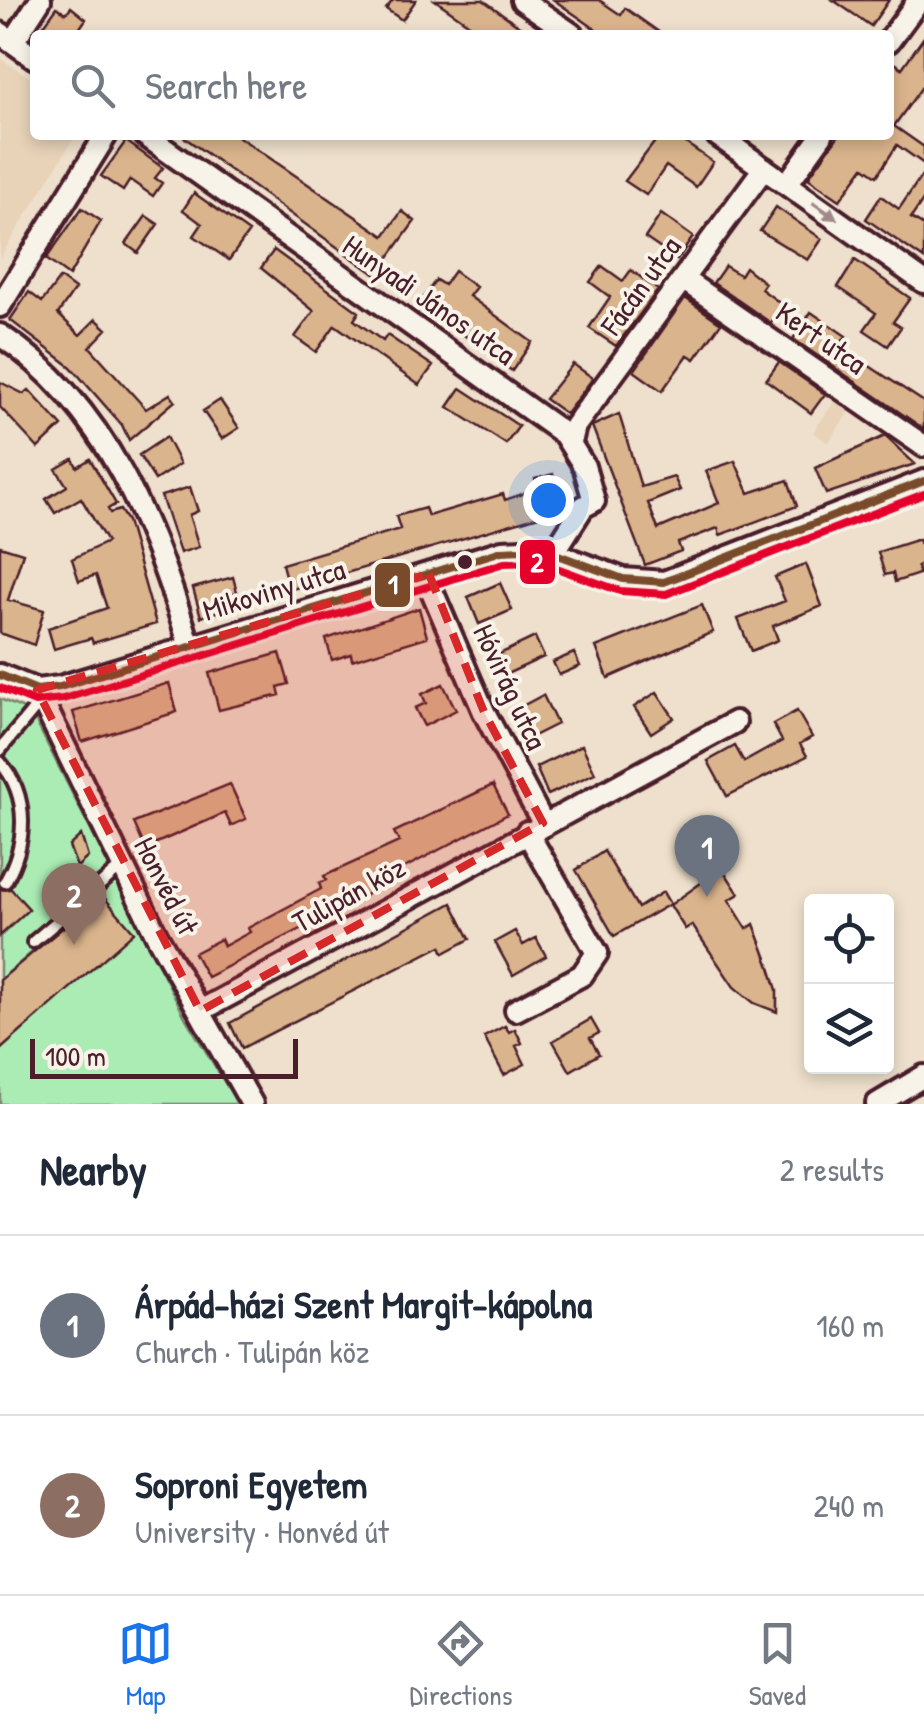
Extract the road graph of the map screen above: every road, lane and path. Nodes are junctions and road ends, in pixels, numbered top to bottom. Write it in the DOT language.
graph roads {
  1 [pos="40,0"];
  2 [pos="522,0"];
  3 [pos="918,0"];
  4 [pos="566,30"];
  5 [pos="894,35"];
  6 [pos="6,38"];
  7 [pos="30,55"];
  8 [pos="103,140"];
  9 [pos="151,140"];
  10 [pos="724,140"];
  11 [pos="818,140"];
  12 [pos="764,168"];
  13 [pos="787,184"];
  14 [pos="684,280"];
  15 [pos="924,282"];
  16 [pos="0,306"];
  17 [pos="0,335"];
  18 [pos="570,442"];
  19 [pos="924,446"];
  20 [pos="924,481"];
  21 [pos="555,552"];
  22 [pos="430,574"];
  23 [pos="190,647"];
  24 [pos="0,675"];
  25 [pos="37,690"];
  26 [pos="735,722"];
  27 [pos="0,750"];
  28 [pos="0,762"];
  29 [pos="535,828"];
  30 [pos="122,866"];
  31 [pos="5,882"];
  32 [pos="33,942"];
  33 [pos="516,1010"];
  34 [pos="200,1011"];
  35 [pos="924,1076"];
  36 [pos="252,1104"];
  37 [pos="877,1104"];
  1 -- 6 [label="street"];
  2 -- 4 [label="street"];
  3 -- 5 [label="street"];
  6 -- 7 [label="street"];
  8 -- 16 [label="street"];
  9 -- 18 [label="street, Hunyadi János utca"];
  10 -- 12 [label="street"];
  11 -- 13 [label="street"];
  12 -- 13 [label="street"];
  12 -- 14 [label="street, Fácán utca"];
  13 -- 15 [label="street, one-way"];
  14 -- 18 [label="street, Fácán utca"];
  14 -- 19 [label="street, Kert utca"];
  17 -- 23 [label="street"];
  18 -- 21 [label="street"];
  20 -- 21 [label="street, Mikoviny utca"];
  21 -- 22 [label="street, Mikoviny utca"];
  22 -- 23 [label="street, Mikoviny utca"];
  22 -- 29 [label="street, Hóvirág utca"];
  23 -- 25 [label="street, Mikoviny utca"];
  24 -- 25 [label="street"];
  25 -- 27 [label="lane"];
  25 -- 30 [label="street, Honvéd út"];
  26 -- 29 [label="street, Tulipán köz"];
  28 -- 31 [label="lane"];
  29 -- 33 [label="street"];
  29 -- 34 [label="street, Tulipán köz"];
  30 -- 32 [label="lane"];
  30 -- 34 [label="street, Honvéd út"];
  34 -- 36 [label="street, Honvéd út"];
  35 -- 37 [label="street"];
}
